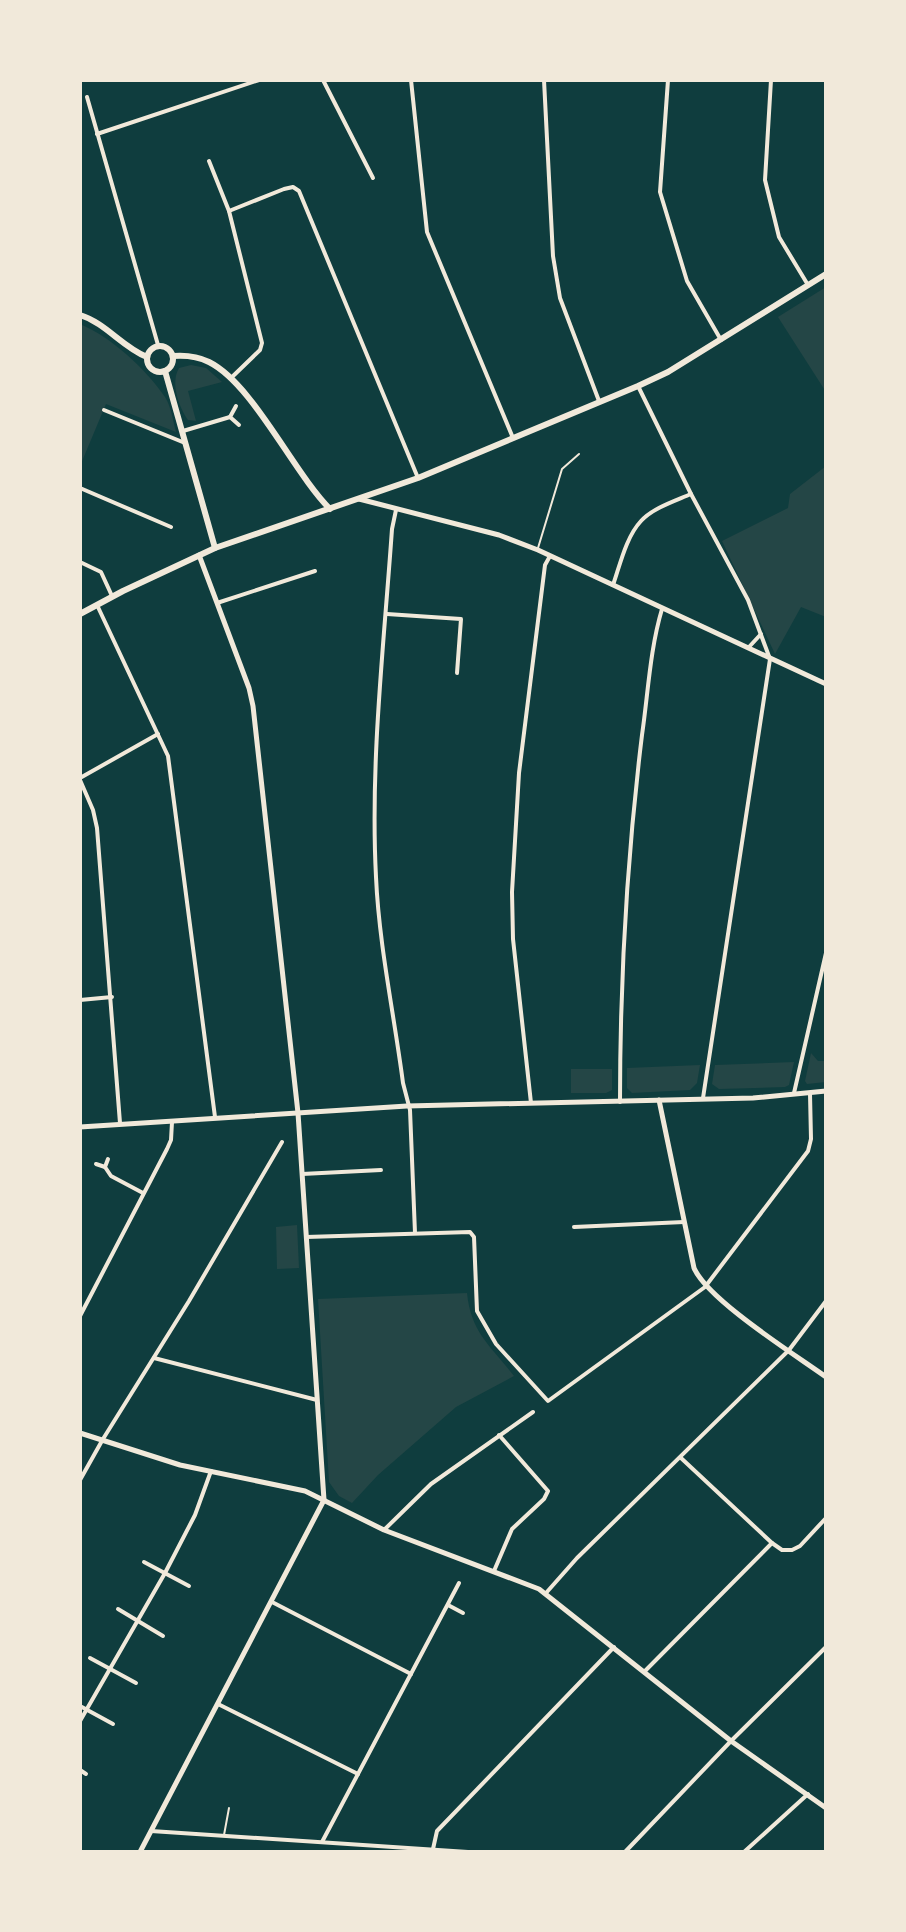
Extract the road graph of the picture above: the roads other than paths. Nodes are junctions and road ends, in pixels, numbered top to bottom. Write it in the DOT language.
graph roads {
  1 [pos="259,80"];
  2 [pos="323,80"];
  3 [pos="411,80"];
  4 [pos="544,80"];
  5 [pos="668,80"];
  6 [pos="771,80"];
  7 [pos="87,97"];
  8 [pos="97,134"];
  9 [pos="209,161"];
  10 [pos="373,178"];
  11 [pos="229,211"];
  12 [pos="826,274"];
  13 [pos="808,285"];
  14 [pos="80,315"];
  15 [pos="721,340"];
  16 [pos="158,345"];
  17 [pos="173,356"];
  18 [pos="147,357"];
  19 [pos="165,371"];
  20 [pos="231,378"];
  21 [pos="638,386"];
  22 [pos="599,401"];
  23 [pos="236,406"];
  24 [pos="104,410"];
  25 [pos="230,417"];
  26 [pos="239,425"];
  27 [pos="183,431"];
  28 [pos="513,438"];
  29 [pos="187,444"];
  30 [pos="579,454"];
  31 [pos="418,478"];
  32 [pos="80,488"];
  33 [pos="691,494"];
  34 [pos="359,499"];
  35 [pos="330,509"];
  36 [pos="396,510"];
  37 [pos="171,527"];
  38 [pos="215,548"];
  39 [pos="538,550"];
  40 [pos="199,555"];
  41 [pos="550,556"];
  42 [pos="80,562"];
  43 [pos="315,571"];
  44 [pos="613,585"];
  45 [pos="112,596"];
  46 [pos="217,603"];
  47 [pos="97,605"];
  48 [pos="662,609"];
  49 [pos="80,614"];
  50 [pos="387,614"];
  51 [pos="761,634"];
  52 [pos="748,648"];
  53 [pos="770,659"];
  54 [pos="457,673"];
  55 [pos="826,684"];
  56 [pos="159,734"];
  57 [pos="80,779"];
  58 [pos="826,953"];
  59 [pos="112,997"];
  60 [pos="80,1000"];
  61 [pos="826,1091"];
  62 [pos="810,1094"];
  63 [pos="794,1096"];
  64 [pos="703,1098"];
  65 [pos="659,1100"];
  66 [pos="620,1102"];
  67 [pos="531,1103"];
  68 [pos="407,1106"];
  69 [pos="298,1113"];
  70 [pos="215,1117"];
  71 [pos="172,1122"];
  72 [pos="120,1123"];
  73 [pos="80,1127"];
  74 [pos="282,1142"];
  75 [pos="108,1159"];
  76 [pos="96,1164"];
  77 [pos="105,1167"];
  78 [pos="381,1170"];
  79 [pos="302,1174"];
  80 [pos="143,1193"];
  81 [pos="684,1222"];
  82 [pos="574,1227"];
  83 [pos="415,1233"];
  84 [pos="306,1237"];
  85 [pos="705,1287"];
  86 [pos="826,1301"];
  87 [pos="80,1316"];
  88 [pos="789,1350"];
  89 [pos="154,1358"];
  90 [pos="826,1377"];
  91 [pos="317,1400"];
  92 [pos="533,1412"];
  93 [pos="80,1433"];
  94 [pos="499,1435"];
  95 [pos="103,1439"];
  96 [pos="681,1458"];
  97 [pos="211,1471"];
  98 [pos="80,1480"];
  99 [pos="324,1500"];
  100 [pos="826,1518"];
  101 [pos="384,1530"];
  102 [pos="772,1543"];
  103 [pos="144,1562"];
  104 [pos="165,1573"];
  105 [pos="494,1573"];
  106 [pos="459,1583"];
  107 [pos="189,1586"];
  108 [pos="546,1593"];
  109 [pos="272,1602"];
  110 [pos="448,1605"];
  111 [pos="118,1609"];
  112 [pos="463,1613"];
  113 [pos="137,1621"];
  114 [pos="163,1636"];
  115 [pos="614,1647"];
  116 [pos="826,1647"];
  117 [pos="90,1658"];
  118 [pos="110,1669"];
  119 [pos="645,1671"];
  120 [pos="411,1674"];
  121 [pos="136,1683"];
  122 [pos="218,1704"];
  123 [pos="80,1706"];
  124 [pos="87,1710"];
  125 [pos="80,1721"];
  126 [pos="113,1724"];
  127 [pos="731,1741"];
  128 [pos="80,1770"];
  129 [pos="86,1774"];
  130 [pos="358,1774"];
  131 [pos="808,1794"];
  132 [pos="229,1808"];
  133 [pos="826,1808"];
  134 [pos="151,1831"];
  135 [pos="224,1836"];
  136 [pos="322,1842"];
  137 [pos="433,1849"];
  138 [pos="140,1852"];
  139 [pos="468,1852"];
  140 [pos="625,1852"];
  141 [pos="744,1852"];
  1 -- 8 [label="street"];
  2 -- 10 [label="street"];
  3 -- 28 [label="street"];
  4 -- 22 [label="street"];
  5 -- 15 [label="street"];
  6 -- 13 [label="street"];
  7 -- 8 [label="street"];
  8 -- 16 [label="street"];
  9 -- 11 [label="street"];
  11 -- 20 [label="street"];
  11 -- 31 [label="street"];
  12 -- 13 [label="main road"];
  13 -- 15 [label="main road"];
  14 -- 18 [label="main road"];
  15 -- 21 [label="main road"];
  16 -- 17 [label="main road"];
  16 -- 18 [label="main road"];
  17 -- 19 [label="main road"];
  17 -- 20 [label="main road"];
  18 -- 19 [label="main road"];
  19 -- 27 [label="main road"];
  20 -- 35 [label="main road"];
  21 -- 22 [label="main road"];
  21 -- 33 [label="street"];
  22 -- 28 [label="main road"];
  23 -- 25 [label="street"];
  24 -- 29 [label="street"];
  25 -- 26 [label="street"];
  25 -- 27 [label="street"];
  27 -- 29 [label="main road"];
  28 -- 31 [label="main road"];
  29 -- 38 [label="main road"];
  30 -- 39 [label="lane"];
  31 -- 34 [label="main road"];
  32 -- 37 [label="street"];
  33 -- 44 [label="street"];
  33 -- 51 [label="street"];
  34 -- 35 [label="main road"];
  34 -- 36 [label="street"];
  35 -- 38 [label="main road"];
  36 -- 39 [label="street"];
  36 -- 50 [label="street"];
  38 -- 40 [label="main road"];
  39 -- 41 [label="street"];
  40 -- 45 [label="main road"];
  40 -- 46 [label="street"];
  41 -- 44 [label="street"];
  41 -- 67 [label="street"];
  42 -- 45 [label="street"];
  43 -- 46 [label="street"];
  44 -- 48 [label="street"];
  45 -- 47 [label="main road"];
  46 -- 69 [label="street"];
  47 -- 49 [label="main road"];
  47 -- 56 [label="street"];
  48 -- 52 [label="street"];
  48 -- 66 [label="street"];
  50 -- 54 [label="street"];
  50 -- 68 [label="street"];
  51 -- 52 [label="street"];
  51 -- 53 [label="street"];
  52 -- 53 [label="street"];
  53 -- 55 [label="street"];
  53 -- 64 [label="street"];
  56 -- 57 [label="street"];
  56 -- 70 [label="street"];
  57 -- 59 [label="street"];
  58 -- 63 [label="street"];
  59 -- 60 [label="street"];
  59 -- 72 [label="street"];
  61 -- 62 [label="street"];
  62 -- 63 [label="street"];
  62 -- 85 [label="street"];
  63 -- 64 [label="street"];
  64 -- 65 [label="street"];
  65 -- 66 [label="street"];
  65 -- 81 [label="street"];
  66 -- 67 [label="street"];
  67 -- 68 [label="street"];
  68 -- 69 [label="street"];
  68 -- 83 [label="street"];
  69 -- 70 [label="street"];
  69 -- 79 [label="street"];
  70 -- 71 [label="street"];
  71 -- 72 [label="street"];
  71 -- 80 [label="street"];
  72 -- 73 [label="street"];
  74 -- 89 [label="street"];
  75 -- 77 [label="street"];
  76 -- 77 [label="street"];
  77 -- 80 [label="street"];
  78 -- 79 [label="street"];
  79 -- 84 [label="street"];
  80 -- 87 [label="street"];
  81 -- 82 [label="street"];
  81 -- 85 [label="street"];
  83 -- 84 [label="street"];
  83 -- 85 [label="street"];
  84 -- 91 [label="street"];
  85 -- 88 [label="street"];
  86 -- 88 [label="street"];
  88 -- 90 [label="street"];
  88 -- 96 [label="street"];
  89 -- 91 [label="street"];
  89 -- 95 [label="street"];
  91 -- 99 [label="street"];
  92 -- 94 [label="street"];
  93 -- 95 [label="street"];
  94 -- 101 [label="street"];
  94 -- 105 [label="street"];
  95 -- 97 [label="street"];
  95 -- 98 [label="street"];
  96 -- 102 [label="street"];
  96 -- 108 [label="street"];
  97 -- 99 [label="street"];
  97 -- 104 [label="street"];
  99 -- 101 [label="street"];
  99 -- 109 [label="street"];
  100 -- 102 [label="street"];
  101 -- 105 [label="street"];
  102 -- 119 [label="street"];
  103 -- 104 [label="street"];
  104 -- 107 [label="street"];
  104 -- 113 [label="street"];
  105 -- 108 [label="street"];
  106 -- 110 [label="street"];
  108 -- 115 [label="street"];
  109 -- 120 [label="street"];
  109 -- 122 [label="street"];
  110 -- 112 [label="street"];
  110 -- 120 [label="street"];
  111 -- 113 [label="street"];
  113 -- 114 [label="street"];
  113 -- 118 [label="street"];
  115 -- 119 [label="street"];
  115 -- 137 [label="street"];
  116 -- 127 [label="street"];
  117 -- 118 [label="street"];
  118 -- 121 [label="street"];
  118 -- 124 [label="street"];
  119 -- 127 [label="street"];
  120 -- 130 [label="street"];
  122 -- 130 [label="street"];
  122 -- 134 [label="street"];
  123 -- 124 [label="street"];
  124 -- 125 [label="street"];
  124 -- 126 [label="street"];
  127 -- 131 [label="street"];
  127 -- 140 [label="street"];
  128 -- 129 [label="street"];
  130 -- 136 [label="street"];
  131 -- 133 [label="street"];
  131 -- 141 [label="street"];
  132 -- 135 [label="lane"];
  134 -- 135 [label="street"];
  134 -- 138 [label="street"];
  135 -- 136 [label="street"];
  136 -- 137 [label="street"];
  137 -- 139 [label="street"];
}
